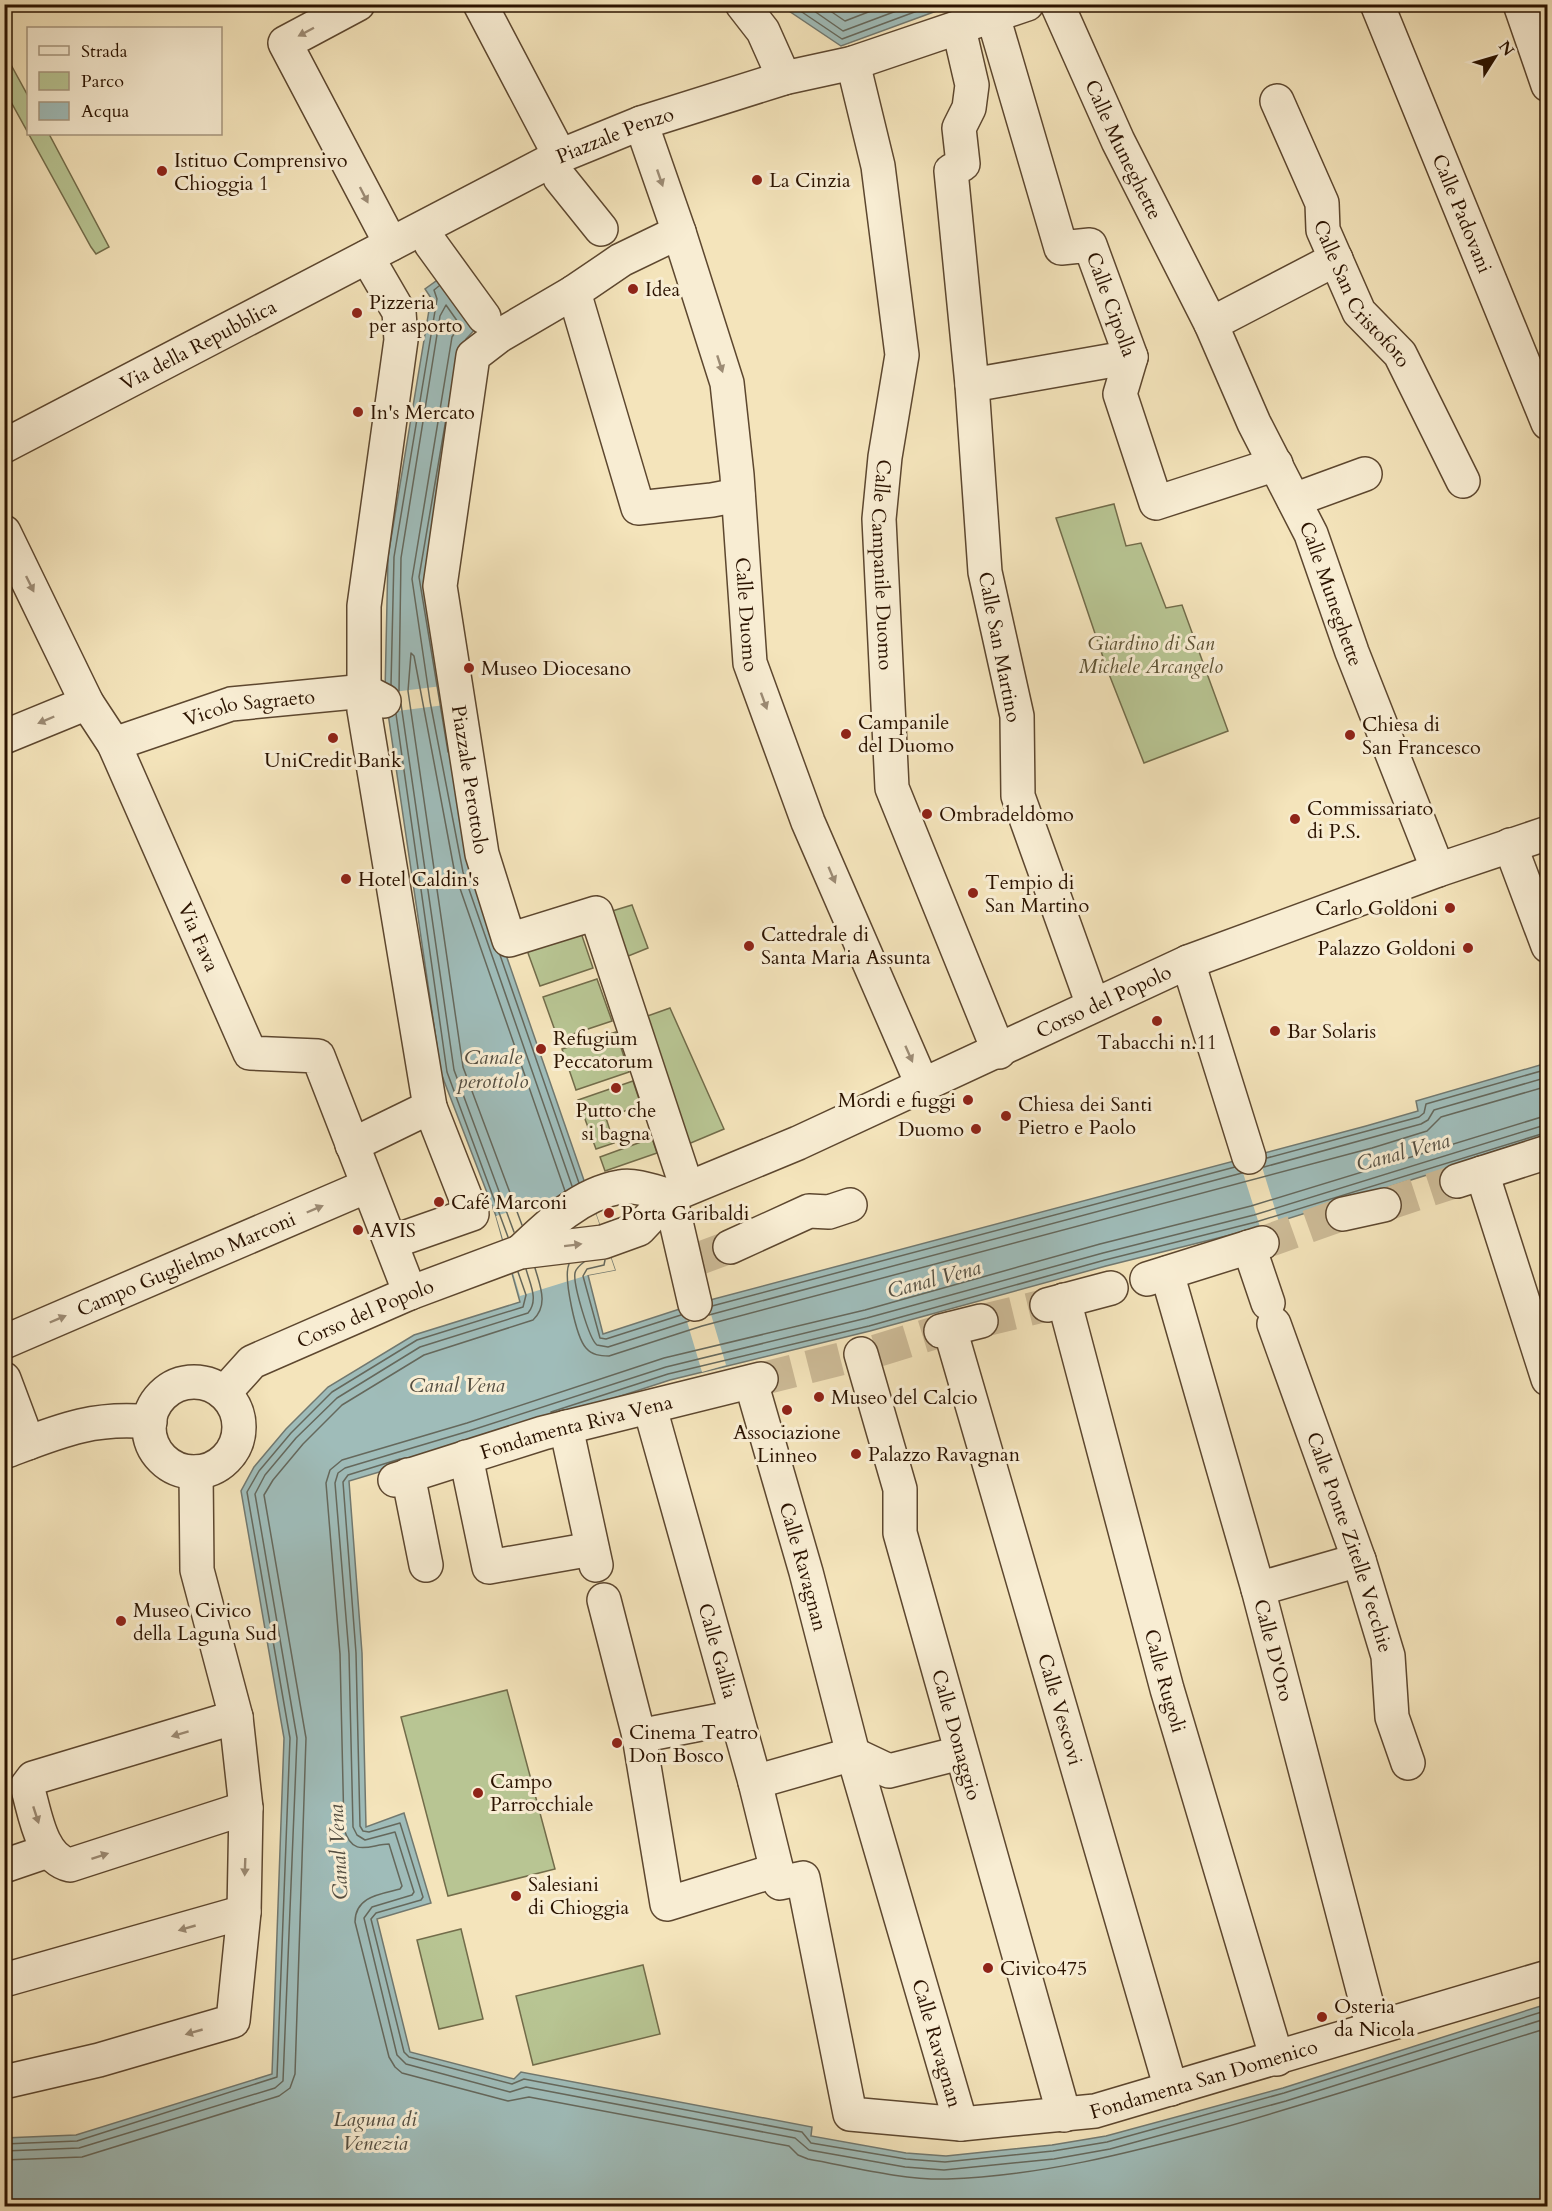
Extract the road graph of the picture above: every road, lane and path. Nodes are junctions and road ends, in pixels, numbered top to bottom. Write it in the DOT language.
graph roads {
  1 [pos="358,4"];
  2 [pos="480,4"];
  3 [pos="742,4"];
  4 [pos="1027,4"];
  5 [pos="1057,4"];
  6 [pos="1377,4"];
  7 [pos="1520,4"];
  8 [pos="993,16"];
  9 [pos="959,29"];
  10 [pos="853,63"];
  11 [pos="784,78"];
  12 [pos="1548,85"];
  13 [pos="1277,101"];
  14 [pos="641,123"];
  15 [pos="562,172"];
  16 [pos="601,229"];
  17 [pos="679,231"];
  18 [pos="379,251"];
  19 [pos="440,256"];
  20 [pos="1336,259"];
  21 [pos="574,292"];
  22 [pos="484,317"];
  23 [pos="1211,324"];
  24 [pos="1131,357"];
  25 [pos="972,385"];
  26 [pos="1548,423"];
  27 [pos="4,446"];
  28 [pos="1276,464"];
  29 [pos="1365,474"];
  30 [pos="1463,481"];
  31 [pos="738,495"];
  32 [pos="1294,500"];
  33 [pos="4,532"];
  34 [pos="376,697"];
  35 [pos="87,703"];
  36 [pos="4,737"];
  37 [pos="114,744"];
  38 [pos="1548,832"];
  39 [pos="1510,845"];
  40 [pos="1438,870"];
  41 [pos="1548,946"];
  42 [pos="1188,962"];
  43 [pos="1093,1005"];
  44 [pos="999,1052"];
  45 [pos="922,1084"];
  46 [pos="430,1107"];
  47 [pos="352,1145"];
  48 [pos="1548,1152"];
  49 [pos="1249,1157"];
  50 [pos="367,1186"];
  51 [pos="679,1192"];
  52 [pos="850,1205"];
  53 [pos="1384,1205"];
  54 [pos="1343,1214"];
  55 [pos="392,1242"];
  56 [pos="730,1247"];
  57 [pos="514,1254"];
  58 [pos="1157,1276"];
  59 [pos="1112,1288"];
  60 [pos="410,1293"];
  61 [pos="695,1305"];
  62 [pos="957,1327"];
  63 [pos="4,1342"];
  64 [pos="860,1354"];
  65 [pos="4,1379"];
  66 [pos="1548,1379"];
  67 [pos="756,1380"];
  68 [pos="224,1394"];
  69 [pos="650,1408"];
  70 [pos="150,1422"];
  71 [pos="554,1430"];
  72 [pos="16,1447"];
  73 [pos="466,1456"];
  74 [pos="196,1472"];
  75 [pos="1359,1560"];
  76 [pos="426,1565"];
  77 [pos="1258,1588"];
  78 [pos="604,1600"];
  79 [pos="237,1717"];
  80 [pos="736,1717"];
  81 [pos="639,1736"];
  82 [pos="852,1754"];
  83 [pos="960,1754"];
  84 [pos="1408,1763"];
  85 [pos="755,1782"];
  86 [pos="246,1808"];
  87 [pos="48,1851"];
  88 [pos="4,1866"];
  89 [pos="777,1870"];
  90 [pos="244,1912"];
  91 [pos="1548,1977"];
  92 [pos="4,1980"];
  93 [pos="1373,2028"];
  94 [pos="1277,2059"];
  95 [pos="4,2082"];
  96 [pos="1171,2089"];
  97 [pos="1064,2115"];
  98 [pos="961,2124"];
  1 -- 18 [label="street, one-way"];
  2 -- 15 [label="street"];
  3 -- 11 [label="street"];
  4 -- 8 [label="street, Piazzale Penzo"];
  5 -- 23 [label="street, Calle Muneghette"];
  6 -- 26 [label="street, Calle Padovani"];
  7 -- 12 [label="street"];
  8 -- 9 [label="street, Piazzale Penzo"];
  8 -- 24 [label="street, Calle Cipolla"];
  9 -- 10 [label="street, Piazzale Penzo"];
  9 -- 25 [label="street, Calle San Martino"];
  10 -- 11 [label="street, Piazzale Penzo"];
  10 -- 44 [label="street, Calle Campanile Duomo"];
  11 -- 14 [label="street, Piazzale Penzo"];
  13 -- 20 [label="street, Calle San Cristoforo"];
  14 -- 15 [label="street, Piazzale Penzo"];
  14 -- 17 [label="street, Calle Duomo, one-way"];
  15 -- 16 [label="street"];
  15 -- 18 [label="street, Piazzale Penzo"];
  17 -- 21 [label="street"];
  17 -- 31 [label="street, Calle Duomo, one-way"];
  18 -- 27 [label="street, Via della Repubblica"];
  18 -- 34 [label="street"];
  19 -- 22 [label="street"];
  20 -- 23 [label="street"];
  20 -- 30 [label="street, Calle San Cristoforo"];
  21 -- 31 [label="street"];
  21 -- 51 [label="street, Piazzale Perottolo"];
  23 -- 28 [label="street, Calle Muneghette"];
  24 -- 25 [label="street"];
  24 -- 28 [label="street, Calle Cipolla"];
  25 -- 43 [label="street, Calle San Martino"];
  28 -- 32 [label="street, Calle Muneghette"];
  29 -- 32 [label="street"];
  31 -- 45 [label="street, Calle Duomo, one-way"];
  32 -- 40 [label="street, Calle Muneghette"];
  33 -- 35 [label="street, Via Fava, one-way"];
  34 -- 37 [label="street, Vicolo Sagraeto"];
  34 -- 46 [label="street"];
  35 -- 36 [label="street, one-way"];
  35 -- 37 [label="street, Via Fava"];
  37 -- 47 [label="street, Via Fava"];
  38 -- 39 [label="street, Corso del Popolo"];
  39 -- 40 [label="street, Corso del Popolo"];
  39 -- 41 [label="street"];
  40 -- 42 [label="street, Corso del Popolo"];
  42 -- 43 [label="street, Corso del Popolo"];
  42 -- 49 [label="street"];
  43 -- 44 [label="street, Corso del Popolo"];
  44 -- 45 [label="street, Corso del Popolo"];
  45 -- 51 [label="street, Corso del Popolo"];
  46 -- 47 [label="street"];
  46 -- 55 [label="street"];
  47 -- 50 [label="street, Via Fava"];
  48 -- 66 [label="street"];
  50 -- 55 [label="street, Via Fava"];
  63 -- 50 [label="street, Campo Guglielmo Marconi, one-way"];
  57 -- 51 [label="street, Corso del Popolo, one-way"];
  51 -- 57 [label="street, Corso del Popolo"];
  51 -- 61 [label="street"];
  52 -- 56 [label="street"];
  53 -- 54 [label="street"];
  55 -- 60 [label="street, Via Fava"];
  57 -- 60 [label="street, Corso del Popolo"];
  58 -- 75 [label="street, Calle Ponte Zitelle Vecchie"];
  58 -- 77 [label="street, Calle D'Oro"];
  59 -- 94 [label="street, Calle Rugoli"];
  60 -- 68 [label="street, Corso del Popolo"];
  62 -- 96 [label="street, Calle Vescovi"];
  64 -- 83 [label="street, Calle Donaggio"];
  65 -- 72 [label="street"];
  67 -- 69 [label="street, Fondamenta Riva Vena"];
  67 -- 82 [label="street, Calle Ravagnan"];
  68 -- 70 [label="street"];
  68 -- 74 [label="street"];
  69 -- 71 [label="street, Fondamenta Riva Vena"];
  69 -- 80 [label="street, Calle Gallia"];
  70 -- 72 [label="street"];
  70 -- 74 [label="street"];
  71 -- 73 [label="street, Fondamenta Riva Vena"];
  71 -- 73 [label="street"];
  73 -- 76 [label="street, Fondamenta Riva Vena"];
  74 -- 79 [label="street"];
  75 -- 77 [label="street"];
  75 -- 84 [label="street, Calle Ponte Zitelle Vecchie"];
  77 -- 93 [label="street, Calle D'Oro"];
  78 -- 81 [label="street"];
  79 -- 86 [label="street"];
  79 -- 87 [label="street, one-way"];
  80 -- 81 [label="street"];
  80 -- 85 [label="street, Calle Gallia"];
  81 -- 89 [label="street"];
  82 -- 83 [label="street"];
  82 -- 85 [label="street"];
  82 -- 98 [label="street, Calle Ravagnan"];
  83 -- 97 [label="street, Calle Donaggio"];
  85 -- 89 [label="street, Calle Gallia"];
  87 -- 86 [label="street, one-way"];
  86 -- 90 [label="street, one-way"];
  87 -- 88 [label="street"];
  89 -- 98 [label="street, Fondamenta San Domenico"];
  90 -- 92 [label="street, one-way"];
  90 -- 95 [label="street, one-way"];
  91 -- 93 [label="street, Fondamenta San Domenico"];
  93 -- 94 [label="street, Fondamenta San Domenico"];
  94 -- 96 [label="street, Fondamenta San Domenico"];
  96 -- 97 [label="street, Fondamenta San Domenico"];
  97 -- 98 [label="street, Fondamenta San Domenico"];
}
